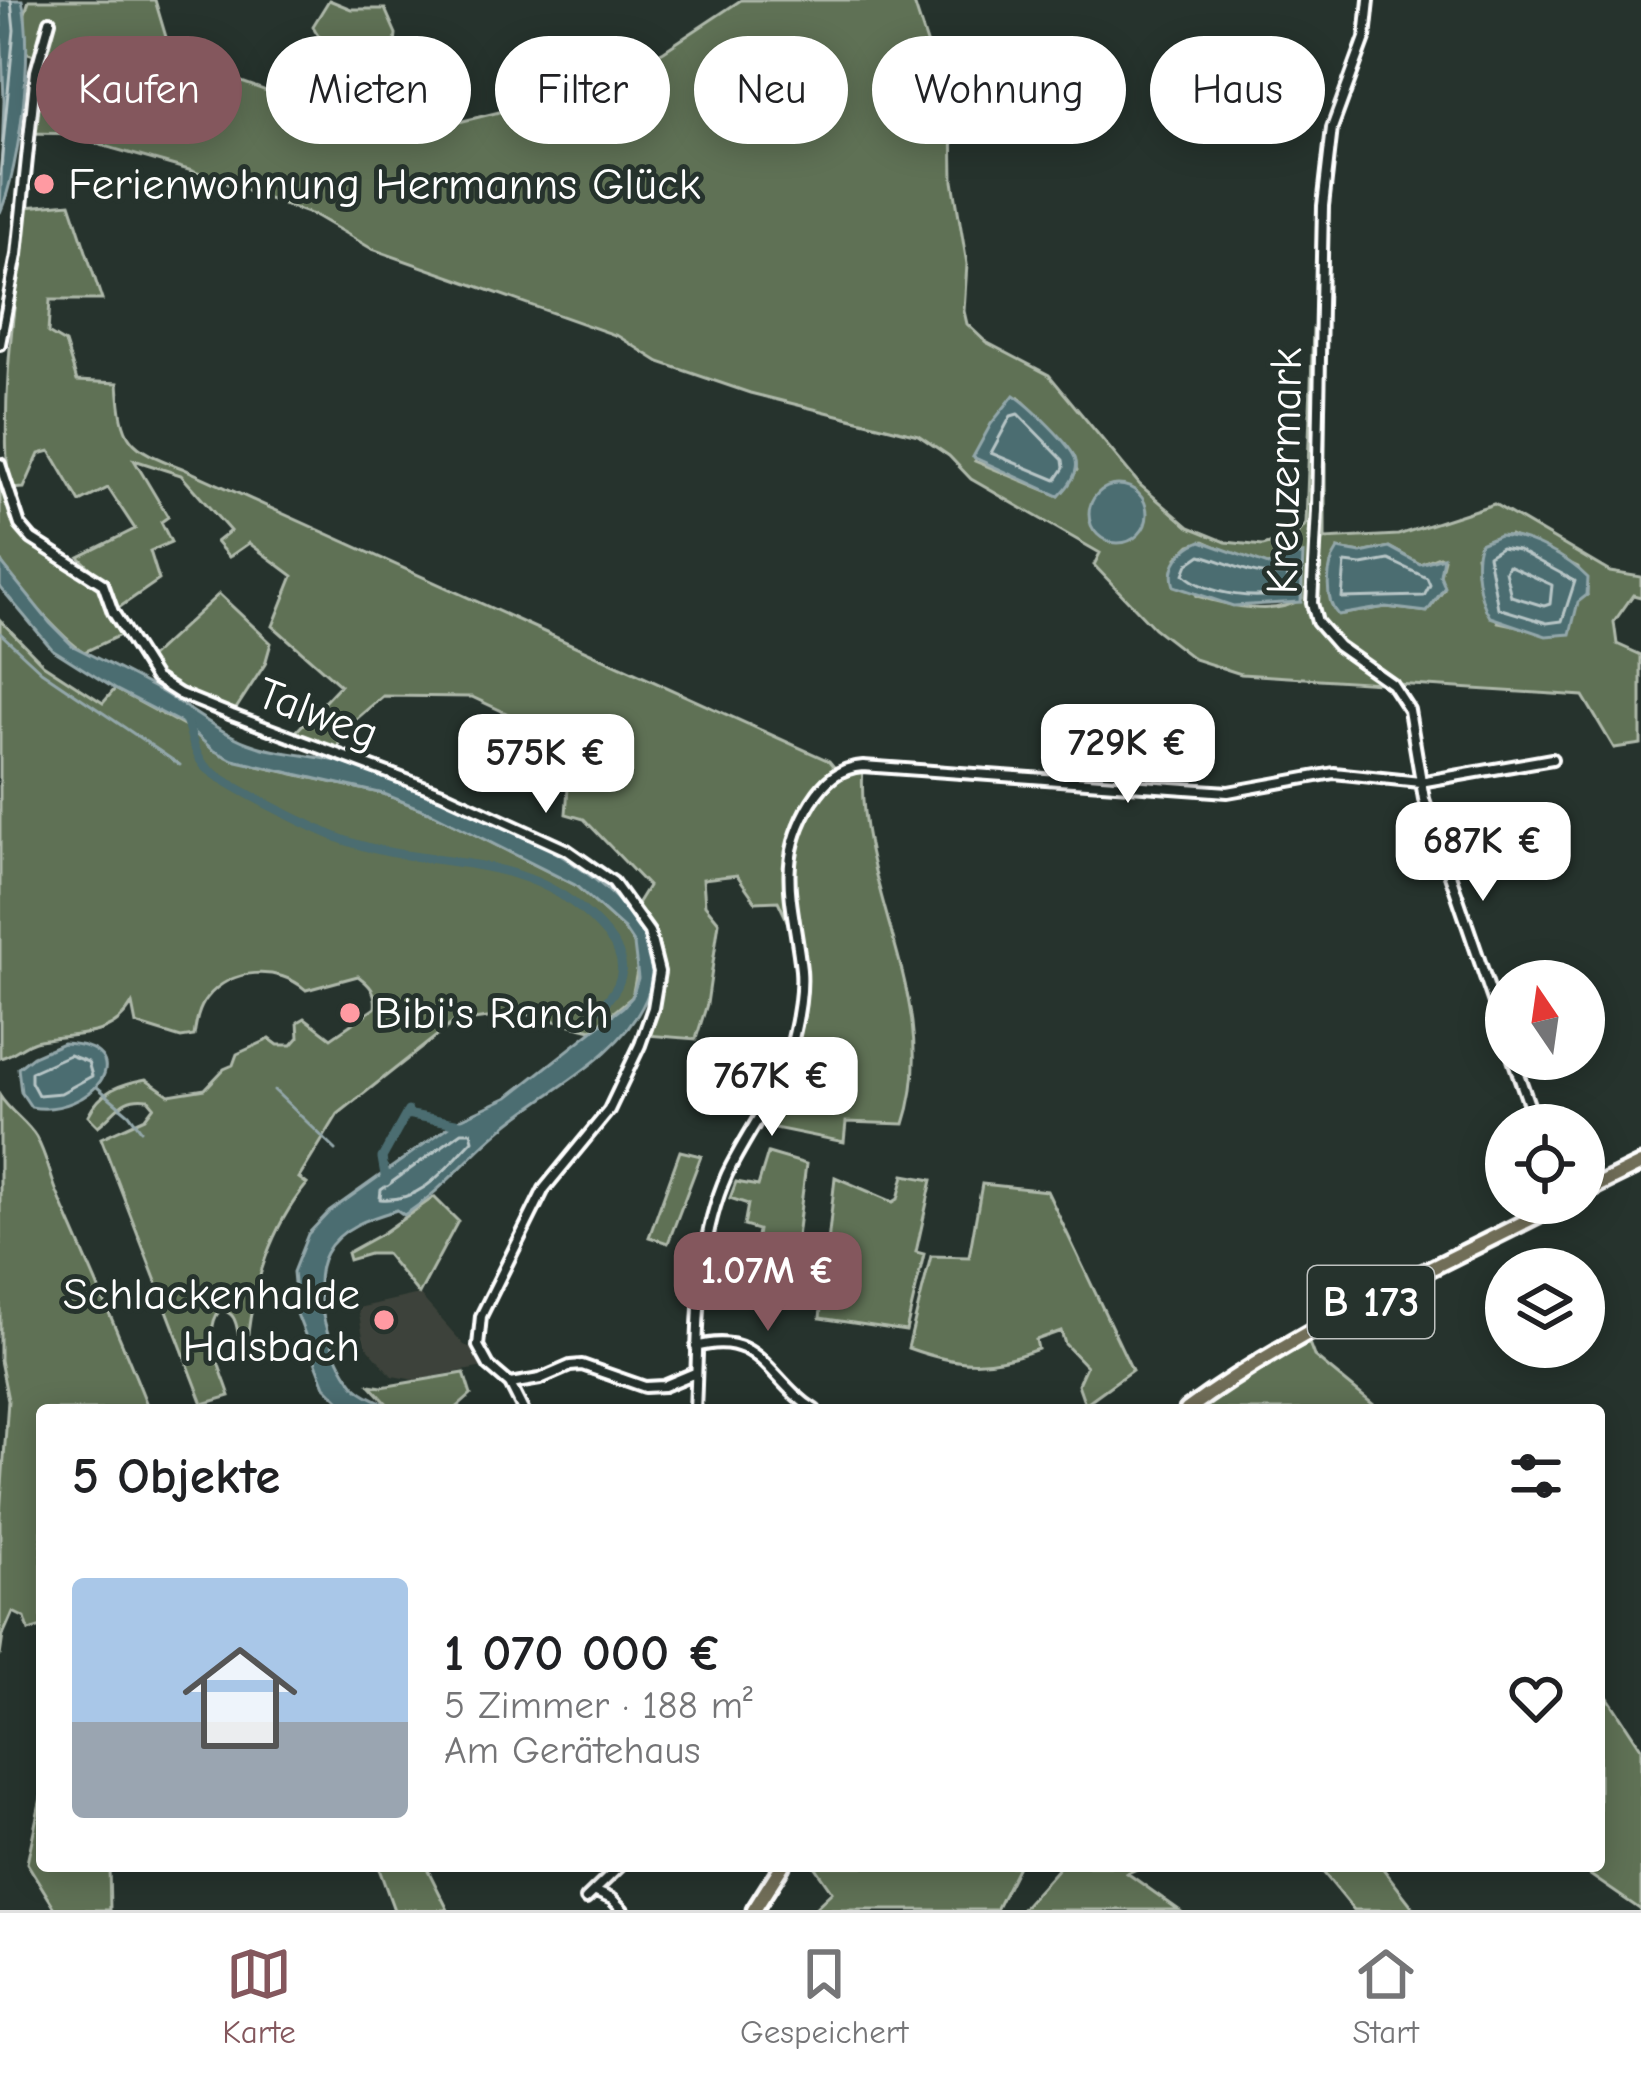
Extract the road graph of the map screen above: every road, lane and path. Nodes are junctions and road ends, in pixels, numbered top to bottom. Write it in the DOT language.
graph roads {
  1 [pos="1369,0"];
  2 [pos="50,21"];
  3 [pos="0,344"];
  4 [pos="0,464"];
  5 [pos="1552,759"];
  6 [pos="1420,782"];
  7 [pos="1485,975"];
  8 [pos="1641,1164"];
  9 [pos="1605,1182"];
  10 [pos="1521,1224"];
  11 [pos="696,1347"];
  12 [pos="695,1373"];
  13 [pos="510,1384"];
  14 [pos="520,1404"];
  15 [pos="694,1404"];
  16 [pos="807,1404"];
  17 [pos="1195,1404"];
  18 [pos="614,1872"];
  19 [pos="778,1872"];
  20 [pos="594,1891"];
  21 [pos="586,1900"];
  22 [pos="623,1910"];
  23 [pos="754,1910"];
  1 -- 6 [label="street, Kreuzermark"];
  2 -- 3 [label="street"];
  4 -- 13 [label="street, Talweg"];
  5 -- 6 [label="street"];
  6 -- 7 [label="street, Kreuzermark"];
  6 -- 11 [label="street"];
  8 -- 9 [label="main road"];
  10 -- 17 [label="main road, B 173 / B 173"];
  11 -- 12 [label="street"];
  11 -- 16 [label="street"];
  12 -- 13 [label="street"];
  12 -- 15 [label="street"];
  13 -- 14 [label="street, Talweg"];
  18 -- 20 [label="street"];
  19 -- 23 [label="main road"];
  20 -- 21 [label="street"];
  20 -- 22 [label="street"];
}
